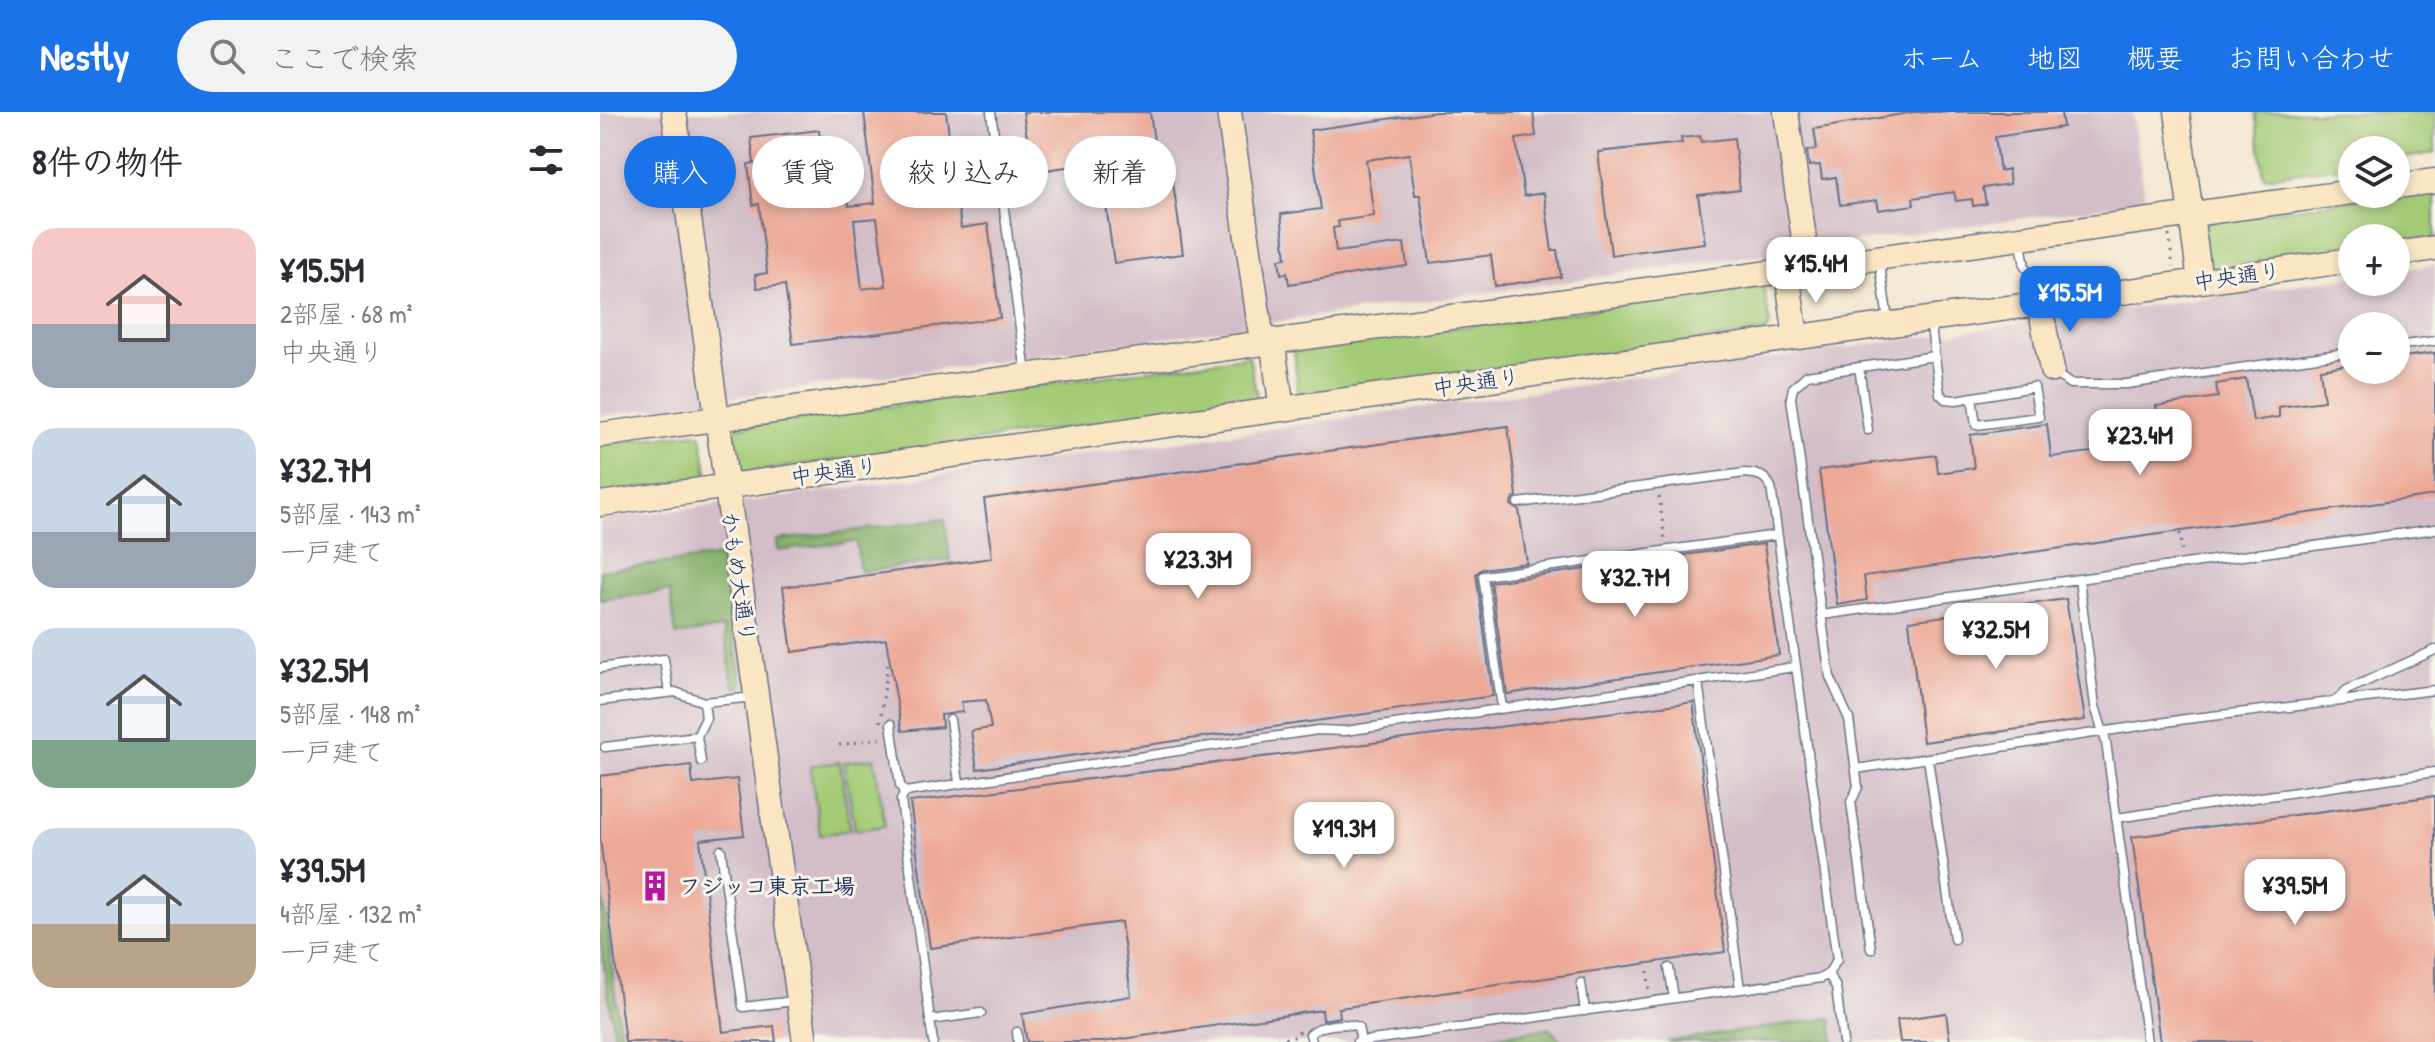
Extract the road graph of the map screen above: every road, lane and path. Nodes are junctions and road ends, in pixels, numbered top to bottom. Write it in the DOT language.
graph roads {
  1 [pos="674,112"];
  2 [pos="991,112"];
  3 [pos="1229,112"];
  4 [pos="1786,112"];
  5 [pos="2177,112"];
  6 [pos="2435,181"];
  7 [pos="2410,184"];
  8 [pos="2338,194"];
  9 [pos="2191,214"];
  10 [pos="2168,228"];
  11 [pos="2021,237"];
  12 [pos="2435,248"];
  13 [pos="2410,252"];
  14 [pos="1879,256"];
  15 [pos="2338,262"];
  16 [pos="1801,267"];
  17 [pos="2025,267"];
  18 [pos="2174,275"];
  19 [pos="2200,281"];
  20 [pos="2040,305"];
  21 [pos="1930,319"];
  22 [pos="1889,325"];
  23 [pos="1796,337"];
  24 [pos="1267,341"];
  25 [pos="2435,341"];
  26 [pos="2410,344"];
  27 [pos="2338,354"];
  28 [pos="1935,356"];
  29 [pos="1859,367"];
  30 [pos="2052,370"];
  31 [pos="1026,375"];
  32 [pos="1972,397"];
  33 [pos="1282,409"];
  34 [pos="717,418"];
  35 [pos="1868,430"];
  36 [pos="600,435"];
  37 [pos="726,486"];
  38 [pos="1659,496"];
  39 [pos="1518,503"];
  40 [pos="600,504"];
  41 [pos="2435,529"];
  42 [pos="2180,533"];
  43 [pos="1777,535"];
  44 [pos="1666,550"];
  45 [pos="2183,556"];
  46 [pos="2079,579"];
  47 [pos="1822,615"];
  48 [pos="2435,650"];
  49 [pos="888,662"];
  50 [pos="1795,667"];
  51 [pos="600,668"];
  52 [pos="1698,681"];
  53 [pos="2435,690"];
  54 [pos="669,692"];
  55 [pos="756,697"];
  56 [pos="600,701"];
  57 [pos="704,702"];
  58 [pos="2333,703"];
  59 [pos="1502,708"];
  60 [pos="950,720"];
  61 [pos="891,724"];
  62 [pos="2103,732"];
  63 [pos="697,736"];
  64 [pos="839,745"];
  65 [pos="605,747"];
  66 [pos="1928,758"];
  67 [pos="701,761"];
  68 [pos="1856,769"];
  69 [pos="2435,772"];
  70 [pos="959,782"];
  71 [pos="904,792"];
  72 [pos="2116,818"];
  73 [pos="721,850"];
  74 [pos="1954,939"];
  75 [pos="1871,949"];
  76 [pos="1669,968"];
  77 [pos="1648,971"];
  78 [pos="1828,974"];
  79 [pos="1581,983"];
  80 [pos="1740,989"];
  81 [pos="1641,991"];
  82 [pos="1674,998"];
  83 [pos="799,1000"];
  84 [pos="1585,1011"];
  85 [pos="981,1013"];
  86 [pos="930,1020"];
  87 [pos="1017,1032"];
  88 [pos="1440,1032"];
  89 [pos="805,1042"];
  90 [pos="933,1042"];
  91 [pos="1018,1042"];
  92 [pos="1312,1042"];
  93 [pos="1359,1042"];
  94 [pos="1442,1042"];
  95 [pos="1843,1042"];
  96 [pos="2147,1042"];
  1 -- 34 [label="street, かもめ大通り"];
  2 -- 31 [label="lane"];
  3 -- 24 [label="street"];
  4 -- 16 [label="street"];
  5 -- 9 [label="street"];
  6 -- 7 [label="street"];
  8 -- 9 [label="street"];
  9 -- 11 [label="street"];
  9 -- 19 [label="street"];
  10 -- 18 [label="path"];
  11 -- 14 [label="street"];
  11 -- 17 [label="lane"];
  12 -- 13 [label="street"];
  14 -- 16 [label="street"];
  14 -- 22 [label="lane"];
  15 -- 19 [label="street, 中央通り"];
  16 -- 23 [label="street"];
  16 -- 24 [label="street"];
  19 -- 20 [label="street, 中央通り"];
  20 -- 21 [label="street, 中央通り"];
  20 -- 30 [label="street"];
  21 -- 22 [label="street, 中央通り"];
  21 -- 28 [label="lane"];
  22 -- 23 [label="street, 中央通り"];
  23 -- 33 [label="street, 中央通り"];
  24 -- 31 [label="street"];
  24 -- 33 [label="street"];
  25 -- 26 [label="lane"];
  27 -- 30 [label="lane"];
  28 -- 29 [label="lane"];
  28 -- 32 [label="lane"];
  29 -- 35 [label="lane"];
  29 -- 47 [label="lane"];
  31 -- 34 [label="street"];
  32 -- 32 [label="lane"];
  33 -- 37 [label="street, 中央通り"];
  34 -- 36 [label="street"];
  34 -- 37 [label="street, かもめ大通り"];
  37 -- 40 [label="street, 中央通り"];
  37 -- 55 [label="street, かもめ大通り"];
  38 -- 44 [label="path"];
  39 -- 43 [label="lane"];
  41 -- 46 [label="lane"];
  42 -- 45 [label="path"];
  43 -- 44 [label="lane"];
  43 -- 50 [label="lane"];
  44 -- 59 [label="lane"];
  46 -- 47 [label="lane"];
  46 -- 62 [label="lane"];
  47 -- 68 [label="lane"];
  48 -- 58 [label="lane"];
  49 -- 64 [label="path"];
  50 -- 52 [label="lane"];
  50 -- 78 [label="lane"];
  51 -- 54 [label="lane"];
  52 -- 59 [label="lane"];
  52 -- 80 [label="lane"];
  53 -- 58 [label="lane"];
  54 -- 56 [label="lane"];
  54 -- 57 [label="lane"];
  55 -- 57 [label="lane"];
  55 -- 83 [label="street, かもめ大通り"];
  57 -- 63 [label="lane"];
  58 -- 62 [label="lane"];
  59 -- 70 [label="lane"];
  60 -- 70 [label="lane"];
  61 -- 71 [label="lane"];
  62 -- 66 [label="lane"];
  62 -- 72 [label="lane"];
  63 -- 65 [label="lane"];
  63 -- 67 [label="lane"];
  66 -- 68 [label="lane"];
  66 -- 74 [label="lane"];
  68 -- 75 [label="lane"];
  69 -- 72 [label="lane"];
  70 -- 71 [label="lane"];
  71 -- 86 [label="lane"];
  72 -- 96 [label="lane"];
  73 -- 83 [label="lane"];
  76 -- 82 [label="lane"];
  77 -- 81 [label="path"];
  78 -- 80 [label="lane"];
  78 -- 95 [label="lane"];
  79 -- 84 [label="lane"];
  80 -- 82 [label="lane"];
  82 -- 84 [label="lane"];
  83 -- 89 [label="street, かもめ大通り"];
  84 -- 88 [label="lane"];
  85 -- 86 [label="lane"];
  86 -- 90 [label="lane"];
  87 -- 91 [label="lane"];
  88 -- 93 [label="lane"];
  88 -- 94 [label="lane"];
  92 -- 93 [label="lane"];
}
